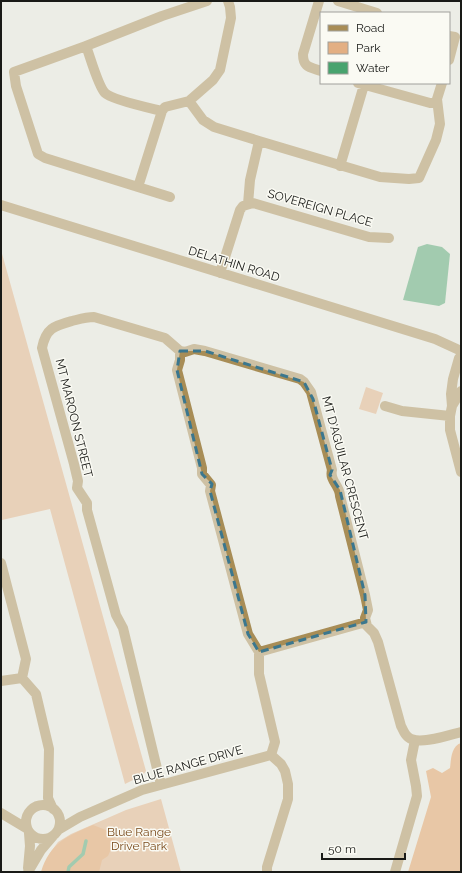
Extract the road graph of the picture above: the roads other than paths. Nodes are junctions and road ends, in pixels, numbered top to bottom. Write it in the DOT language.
graph roads {
  1 [pos="207,1"];
  2 [pos="228,1"];
  3 [pos="320,1"];
  4 [pos="338,1"];
  5 [pos="374,12"];
  6 [pos="450,36"];
  7 [pos="86,46"];
  8 [pos="450,56"];
  9 [pos="320,71"];
  10 [pos="361,84"];
  11 [pos="442,84"];
  12 [pos="189,101"];
  13 [pos="437,103"];
  14 [pos="162,111"];
  15 [pos="259,141"];
  16 [pos="340,166"];
  17 [pos="138,187"];
  18 [pos="170,197"];
  19 [pos="248,204"];
  20 [pos="1,205"];
  21 [pos="389,238"];
  22 [pos="220,273"];
  23 [pos="180,351"];
  24 [pos="460,354"];
  25 [pos="461,391"];
  26 [pos="385,406"];
  27 [pos="451,411"];
  28 [pos="461,472"];
  29 [pos="1,563"];
  30 [pos="366,622"];
  31 [pos="259,652"];
  32 [pos="22,678"];
  33 [pos="1,681"];
  34 [pos="461,732"];
  35 [pos="415,740"];
  36 [pos="272,754"];
  37 [pos="49,778"];
  38 [pos="161,785"];
  39 [pos="33,808"];
  40 [pos="56,812"];
  41 [pos="2,813"];
  42 [pos="80,817"];
  43 [pos="28,830"];
  44 [pos="56,833"];
  45 [pos="267,872"];
  46 [pos="395,872"];
  1 -- 7 [label="street"];
  2 -- 12 [label="street"];
  3 -- 9 [label="street"];
  4 -- 5 [label="street"];
  6 -- 8 [label="street"];
  7 -- 14 [label="street"];
  7 -- 17 [label="street"];
  10 -- 13 [label="street"];
  10 -- 16 [label="street"];
  11 -- 13 [label="street"];
  12 -- 14 [label="street"];
  12 -- 15 [label="street"];
  13 -- 16 [label="street"];
  14 -- 17 [label="street"];
  15 -- 16 [label="street"];
  15 -- 19 [label="street"];
  17 -- 18 [label="street"];
  19 -- 21 [label="street, SOVEREIGN PLACE"];
  19 -- 22 [label="street"];
  20 -- 22 [label="street, DELATHIN ROAD"];
  22 -- 24 [label="street, DELATHIN ROAD"];
  23 -- 30 [label="street, MT D'AGUILAR CRESCENT"];
  23 -- 31 [label="street"];
  23 -- 38 [label="street, MT MAROON STREET"];
  24 -- 27 [label="street"];
  25 -- 27 [label="street"];
  26 -- 27 [label="street"];
  27 -- 28 [label="street"];
  29 -- 32 [label="street"];
  30 -- 31 [label="street"];
  30 -- 35 [label="street"];
  31 -- 36 [label="street"];
  32 -- 33 [label="street"];
  32 -- 37 [label="street"];
  34 -- 35 [label="street"];
  35 -- 46 [label="street"];
  36 -- 38 [label="street, BLUE RANGE DRIVE"];
  36 -- 45 [label="street"];
  37 -- 39 [label="street"];
  37 -- 40 [label="street"];
  38 -- 42 [label="street, BLUE RANGE DRIVE"];
  39 -- 40 [label="street"];
  39 -- 41 [label="street"];
  39 -- 43 [label="street"];
  40 -- 42 [label="street"];
  40 -- 44 [label="street"];
  41 -- 43 [label="street"];
  42 -- 44 [label="street, BLUE RANGE DRIVE"];
  43 -- 44 [label="street"];
  43 -- 44 [label="street"];
}
